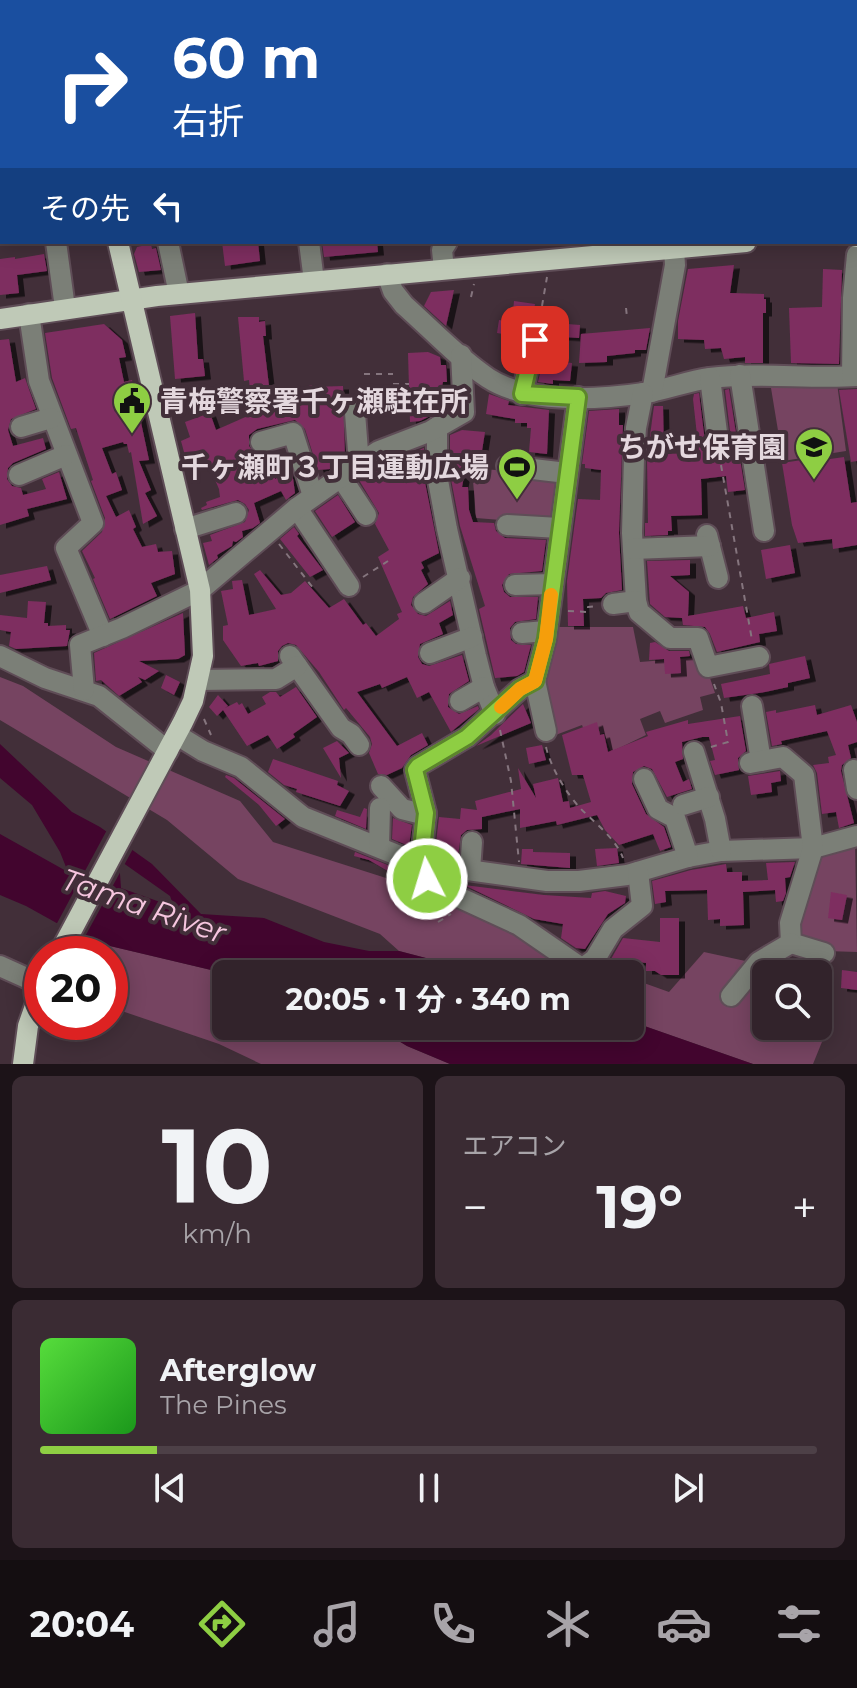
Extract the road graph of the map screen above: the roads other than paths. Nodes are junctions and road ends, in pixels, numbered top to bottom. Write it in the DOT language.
graph roads {
  1 [pos="56,244"];
  2 [pos="118,244"];
  3 [pos="168,244"];
  4 [pos="309,244"];
  5 [pos="446,244"];
  6 [pos="725,244"];
  7 [pos="674,249"];
  8 [pos="857,255"];
  9 [pos="444,269"];
  10 [pos="387,274"];
  11 [pos="314,281"];
  12 [pos="179,294"];
  13 [pos="132,299"];
  14 [pos="65,308"];
  15 [pos="29,314"];
  16 [pos="0,319"];
  17 [pos="538,323"];
  18 [pos="461,355"];
  19 [pos="740,375"];
  20 [pos="854,376"];
  21 [pos="710,378"];
  22 [pos="648,392"];
  23 [pos="522,394"];
  24 [pos="578,397"];
  25 [pos="355,413"];
  26 [pos="51,418"];
  27 [pos="21,427"];
  28 [pos="437,427"];
  29 [pos="261,441"];
  30 [pos="719,448"];
  31 [pos="66,455"];
  32 [pos="359,464"];
  33 [pos="507,466"];
  34 [pos="567,473"];
  35 [pos="19,475"];
  36 [pos="341,477"];
  37 [pos="305,502"];
  38 [pos="236,513"];
  39 [pos="366,515"];
  40 [pos="767,520"];
  41 [pos="507,525"];
  42 [pos="559,528"];
  43 [pos="186,531"];
  44 [pos="633,549"];
  45 [pos="460,578"];
  46 [pos="718,578"];
  47 [pos="553,584"];
  48 [pos="515,585"];
  49 [pos="349,586"];
  50 [pos="200,590"];
  51 [pos="636,601"];
  52 [pos="424,603"];
  53 [pos="613,604"];
  54 [pos="546,631"];
  55 [pos="522,633"];
  56 [pos="103,636"];
  57 [pos="472,637"];
  58 [pos="430,653"];
  59 [pos="0,656"];
  60 [pos="757,657"];
  61 [pos="198,680"];
  62 [pos="535,681"];
  63 [pos="484,687"];
  64 [pos="84,690"];
  65 [pos="460,701"];
  66 [pos="752,706"];
  67 [pos="495,714"];
  68 [pos="546,731"];
  69 [pos="357,735"];
  70 [pos="169,749"];
  71 [pos="694,752"];
  72 [pos="381,786"];
  73 [pos="644,786"];
  74 [pos="709,797"];
  75 [pos="683,805"];
  76 [pos="380,808"];
  77 [pos="426,815"];
  78 [pos="857,836"];
  79 [pos="472,842"];
  80 [pos="379,847"];
  81 [pos="813,848"];
  82 [pos="721,851"];
  83 [pos="688,857"];
  84 [pos="423,864"];
  85 [pos="470,870"];
  86 [pos="632,874"];
  87 [pos="69,936"];
  88 [pos="791,943"];
  89 [pos="824,953"];
  90 [pos="571,960"];
  91 [pos="594,960"];
  92 [pos="0,966"];
  93 [pos="24,977"];
  94 [pos="731,996"];
  95 [pos="26,1040"];
  96 [pos="23,1064"];
  1 -- 14 [label="street"];
  2 -- 13 [label="main road"];
  3 -- 12 [label="street"];
  4 -- 11 [label="street"];
  5 -- 9 [label="street"];
  6 -- 7 [label="main road"];
  7 -- 9 [label="main road"];
  7 -- 22 [label="street"];
  8 -- 20 [label="street"];
  9 -- 10 [label="main road"];
  10 -- 11 [label="main road"];
  10 -- 18 [label="street"];
  11 -- 12 [label="main road"];
  12 -- 13 [label="main road"];
  13 -- 14 [label="main road"];
  13 -- 43 [label="main road"];
  14 -- 15 [label="main road"];
  15 -- 16 [label="main road"];
  15 -- 26 [label="street"];
  17 -- 23 [label="street"];
  18 -- 23 [label="street"];
  18 -- 28 [label="street"];
  19 -- 20 [label="street"];
  19 -- 21 [label="street"];
  19 -- 40 [label="street"];
  21 -- 22 [label="street"];
  21 -- 30 [label="street"];
  22 -- 24 [label="street"];
  22 -- 44 [label="street"];
  23 -- 24 [label="street"];
  24 -- 34 [label="street"];
  25 -- 32 [label="street"];
  26 -- 27 [label="street"];
  26 -- 31 [label="street"];
  28 -- 32 [label="street"];
  28 -- 45 [label="street"];
  29 -- 37 [label="street"];
  31 -- 35 [label="street"];
  31 -- 56 [label="street"];
  32 -- 36 [label="street"];
  33 -- 34 [label="street"];
  34 -- 42 [label="street"];
  36 -- 37 [label="street"];
  36 -- 39 [label="street"];
  37 -- 49 [label="street"];
  37 -- 50 [label="street"];
  38 -- 43 [label="street"];
  41 -- 42 [label="street"];
  42 -- 47 [label="street"];
  43 -- 50 [label="main road"];
  44 -- 46 [label="street"];
  44 -- 51 [label="street"];
  45 -- 52 [label="street"];
  45 -- 57 [label="street"];
  47 -- 48 [label="street"];
  47 -- 54 [label="street"];
  50 -- 56 [label="street"];
  50 -- 61 [label="main road"];
  51 -- 53 [label="street"];
  51 -- 60 [label="street"];
  54 -- 55 [label="street"];
  54 -- 62 [label="street"];
  56 -- 64 [label="street"];
  57 -- 58 [label="street"];
  57 -- 63 [label="street"];
  59 -- 64 [label="street"];
  61 -- 69 [label="street"];
  61 -- 70 [label="main road"];
  62 -- 67 [label="street"];
  62 -- 68 [label="street"];
  63 -- 65 [label="street"];
  63 -- 67 [label="street"];
  64 -- 70 [label="street"];
  66 -- 81 [label="street"];
  67 -- 77 [label="street"];
  70 -- 80 [label="street"];
  70 -- 87 [label="main road"];
  71 -- 74 [label="street"];
  72 -- 77 [label="street"];
  73 -- 83 [label="street"];
  74 -- 75 [label="street"];
  74 -- 82 [label="street"];
  76 -- 80 [label="street"];
  77 -- 84 [label="street"];
  78 -- 81 [label="street"];
  79 -- 85 [label="street"];
  80 -- 84 [label="street"];
  81 -- 82 [label="street"];
  81 -- 88 [label="street"];
  82 -- 83 [label="street"];
  83 -- 86 [label="street"];
  84 -- 85 [label="street"];
  84 -- 90 [label="street"];
  85 -- 86 [label="street"];
  86 -- 91 [label="street"];
  88 -- 89 [label="street"];
  88 -- 94 [label="street"];
  92 -- 93 [label="street"];
  95 -- 96 [label="main road"];
}
